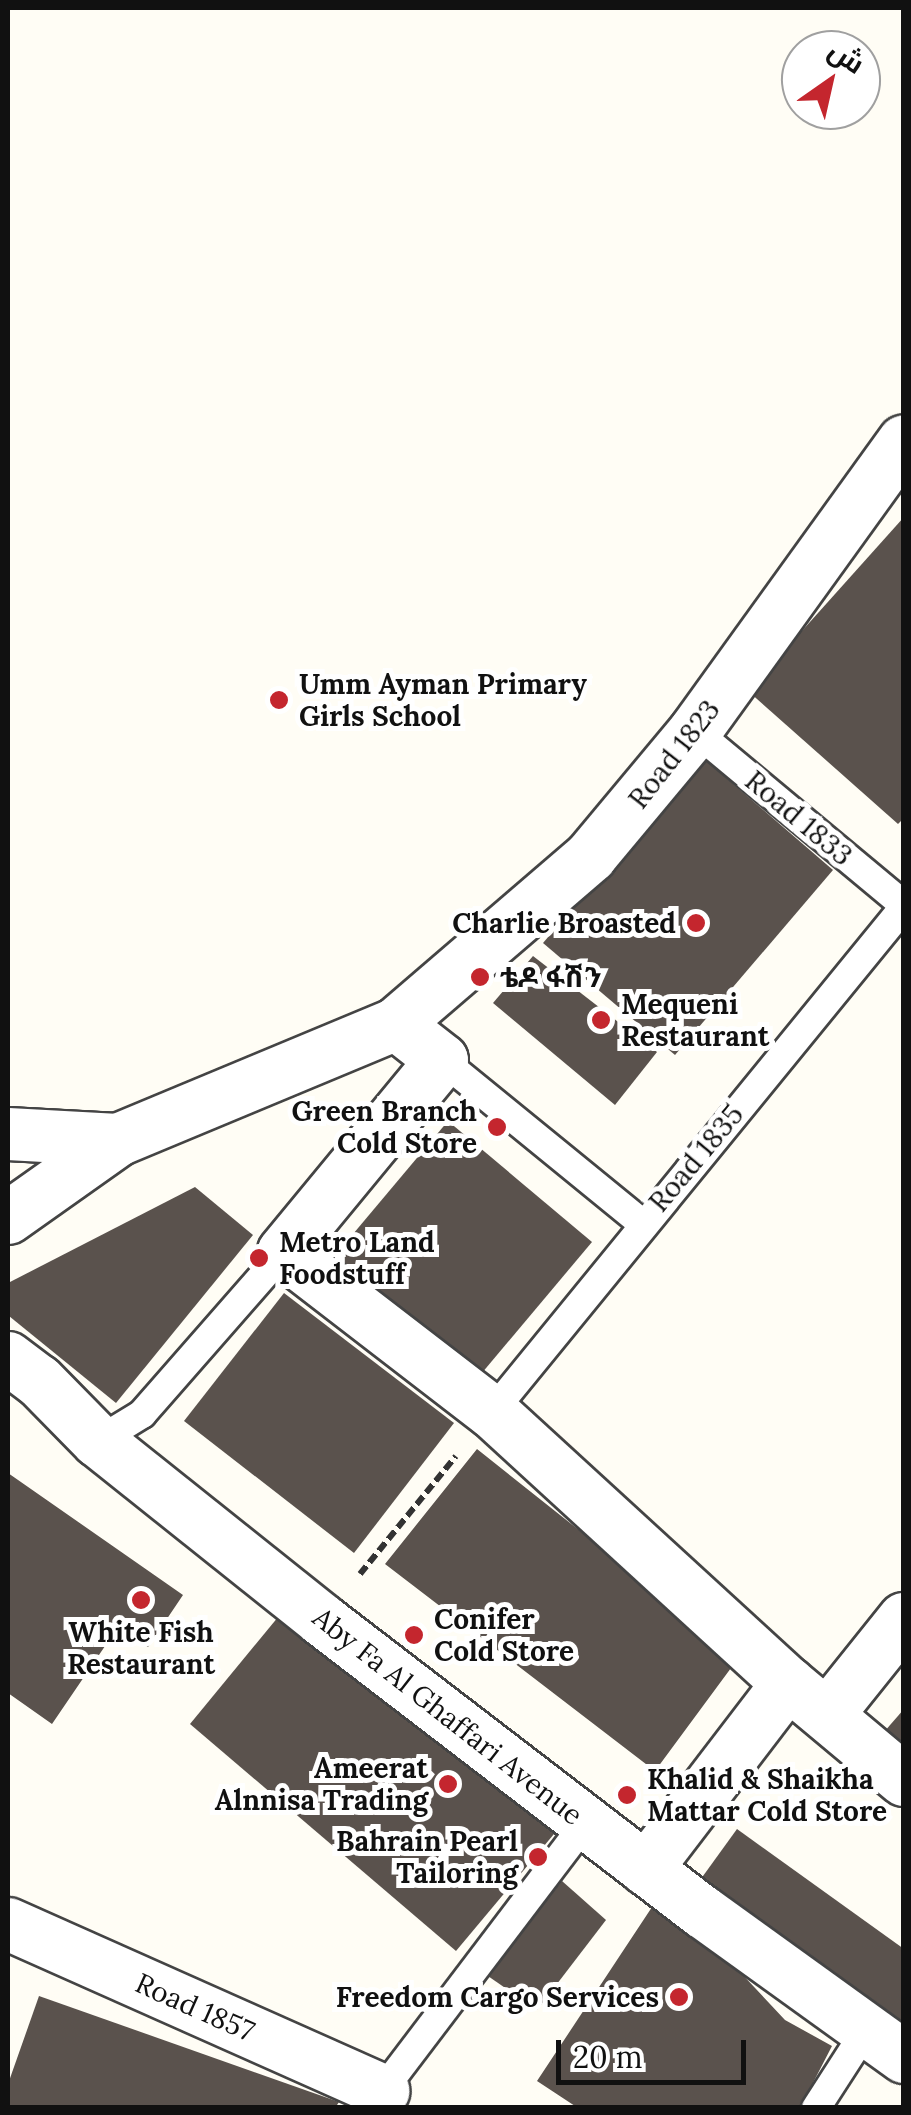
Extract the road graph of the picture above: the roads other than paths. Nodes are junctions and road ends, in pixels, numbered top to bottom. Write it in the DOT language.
graph roads {
  1 [pos="904,441"];
  2 [pos="695,731"];
  3 [pos="904,906"];
  4 [pos="396,1024"];
  5 [pos="442,1060"];
  6 [pos="8,1134"];
  7 [pos="118,1140"];
  8 [pos="8,1192"];
  9 [pos="8,1203"];
  10 [pos="8,1218"];
  11 [pos="642,1223"];
  12 [pos="284,1252"];
  13 [pos="8,1358"];
  14 [pos="492,1412"];
  15 [pos="98,1441"];
  16 [pos="904,1619"];
  17 [pos="808,1698"];
  18 [pos="904,1780"];
  19 [pos="586,1822"];
  20 [pos="646,1869"];
  21 [pos="8,1924"];
  22 [pos="884,2044"];
  23 [pos="376,2099"];
  24 [pos="816,2108"];
  1 -- 2 [label="street, Road 1823"];
  2 -- 3 [label="lane, Road 1833"];
  2 -- 4 [label="street, Road 1823"];
  3 -- 11 [label="lane, Road 1835"];
  4 -- 5 [label="street"];
  4 -- 7 [label="street, Road 1823"];
  5 -- 11 [label="lane"];
  5 -- 12 [label="street"];
  6 -- 7 [label="street"];
  7 -- 10 [label="street, Road 1823"];
  8 -- 9 [label="street"];
  11 -- 14 [label="lane, Road 1835"];
  12 -- 14 [label="street"];
  12 -- 15 [label="lane"];
  13 -- 15 [label="street, Aby Fa Al Ghaffari Avenue"];
  14 -- 17 [label="street"];
  15 -- 19 [label="street, Aby Fa Al Ghaffari Avenue"];
  16 -- 17 [label="street"];
  17 -- 18 [label="street"];
  17 -- 20 [label="street"];
  19 -- 20 [label="street, Aby Fa Al Ghaffari Avenue"];
  19 -- 23 [label="lane"];
  20 -- 22 [label="street, Aby Fa Al Ghaffari Avenue"];
  21 -- 23 [label="street, Road 1857"];
  22 -- 24 [label="lane"];
}
